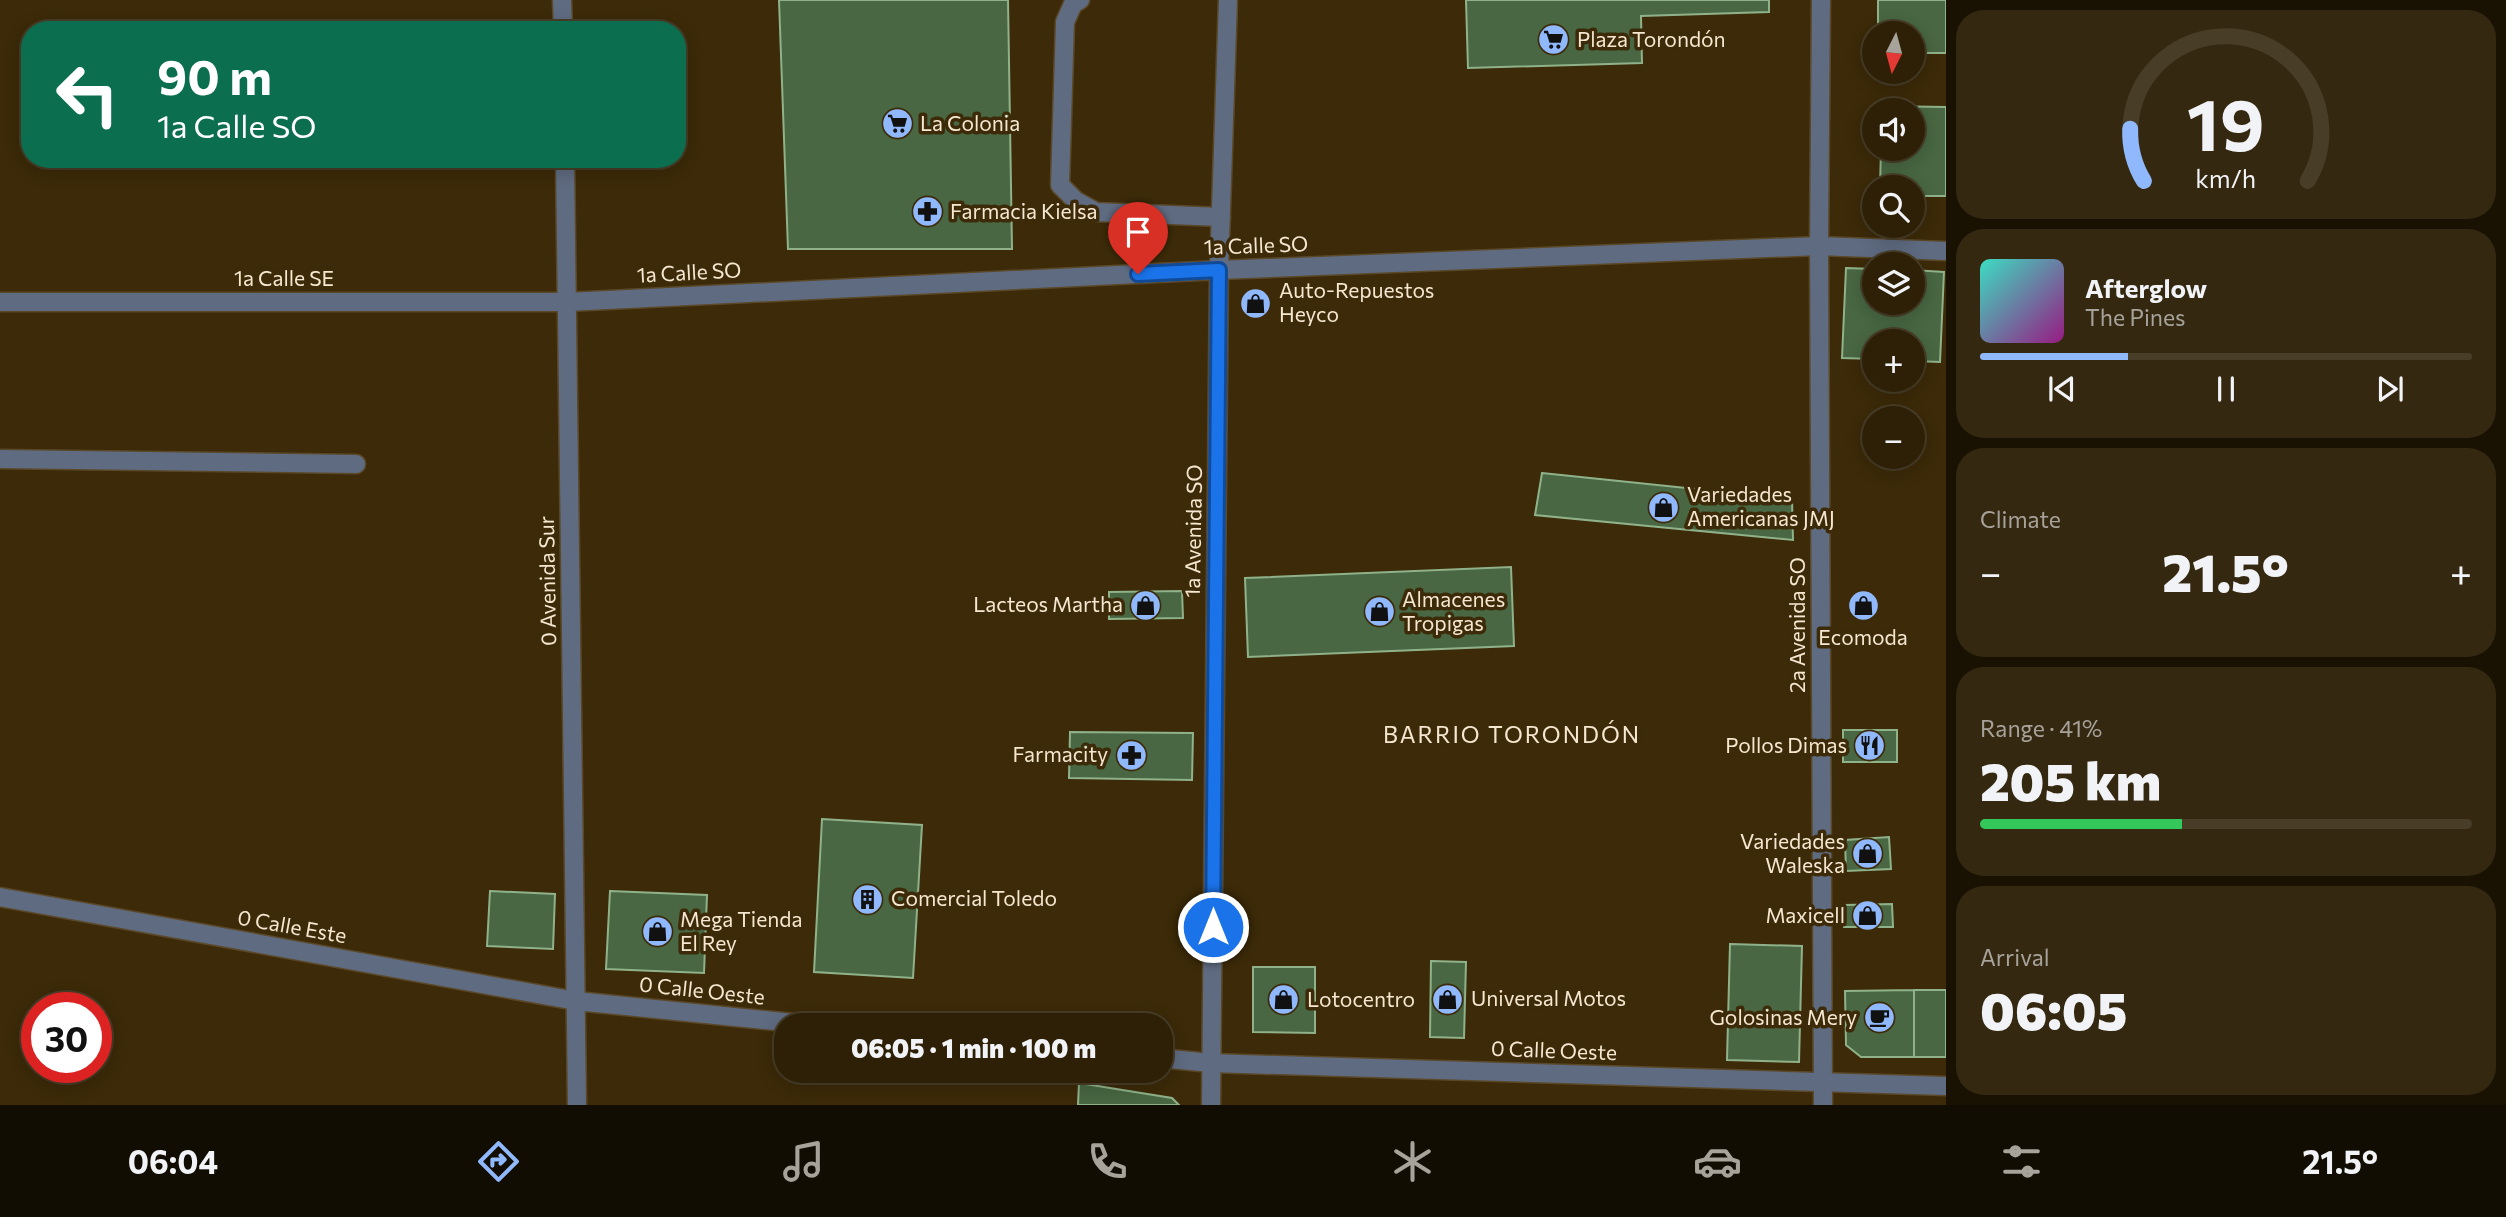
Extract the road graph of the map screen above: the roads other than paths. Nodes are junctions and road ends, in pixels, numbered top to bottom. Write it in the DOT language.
graph roads {
  1 [pos="562,0"];
  2 [pos="1080,0"];
  3 [pos="1219,0"];
  4 [pos="1228,0"];
  5 [pos="1821,0"];
  6 [pos="563,21"];
  7 [pos="565,168"];
  8 [pos="1221,217"];
  9 [pos="1819,246"];
  10 [pos="1946,251"];
  11 [pos="1219,270"];
  12 [pos="0,302"];
  13 [pos="567,302"];
  14 [pos="0,459"];
  15 [pos="356,464"];
  16 [pos="0,897"];
  17 [pos="576,1001"];
  18 [pos="774,1021"];
  19 [pos="1173,1059"];
  20 [pos="1211,1063"];
  21 [pos="1823,1082"];
  22 [pos="1946,1086"];
  23 [pos="577,1105"];
  24 [pos="1211,1105"];
  25 [pos="1822,1105"];
  1 -- 6 [label="street"];
  2 -- 8 [label="street"];
  3 -- 4 [label="street"];
  4 -- 8 [label="street, 1a Avenida SO"];
  5 -- 9 [label="street, 2a Avenida SO"];
  7 -- 13 [label="street, 0 Avenida Sur"];
  8 -- 11 [label="street, 1a Avenida SO"];
  9 -- 10 [label="street, 1a Calle SO"];
  9 -- 11 [label="street, 1a Calle SO"];
  9 -- 21 [label="street, 2a Avenida SO"];
  11 -- 13 [label="street, 1a Calle SO"];
  11 -- 20 [label="street, 1a Avenida SO"];
  12 -- 13 [label="street, 1a Calle SE"];
  13 -- 17 [label="street, 0 Avenida Sur"];
  14 -- 15 [label="street"];
  16 -- 17 [label="street, 0 Calle Este"];
  17 -- 18 [label="street, 0 Calle Oeste"];
  17 -- 23 [label="street, 0 Avenida Sur"];
  19 -- 20 [label="street, 0 Calle Oeste"];
  20 -- 21 [label="street, 0 Calle Oeste"];
  20 -- 24 [label="street, 1a Avenida SO"];
  21 -- 22 [label="street, 0 Calle Oeste"];
  21 -- 25 [label="street, 2a Avenida SO"];
}
